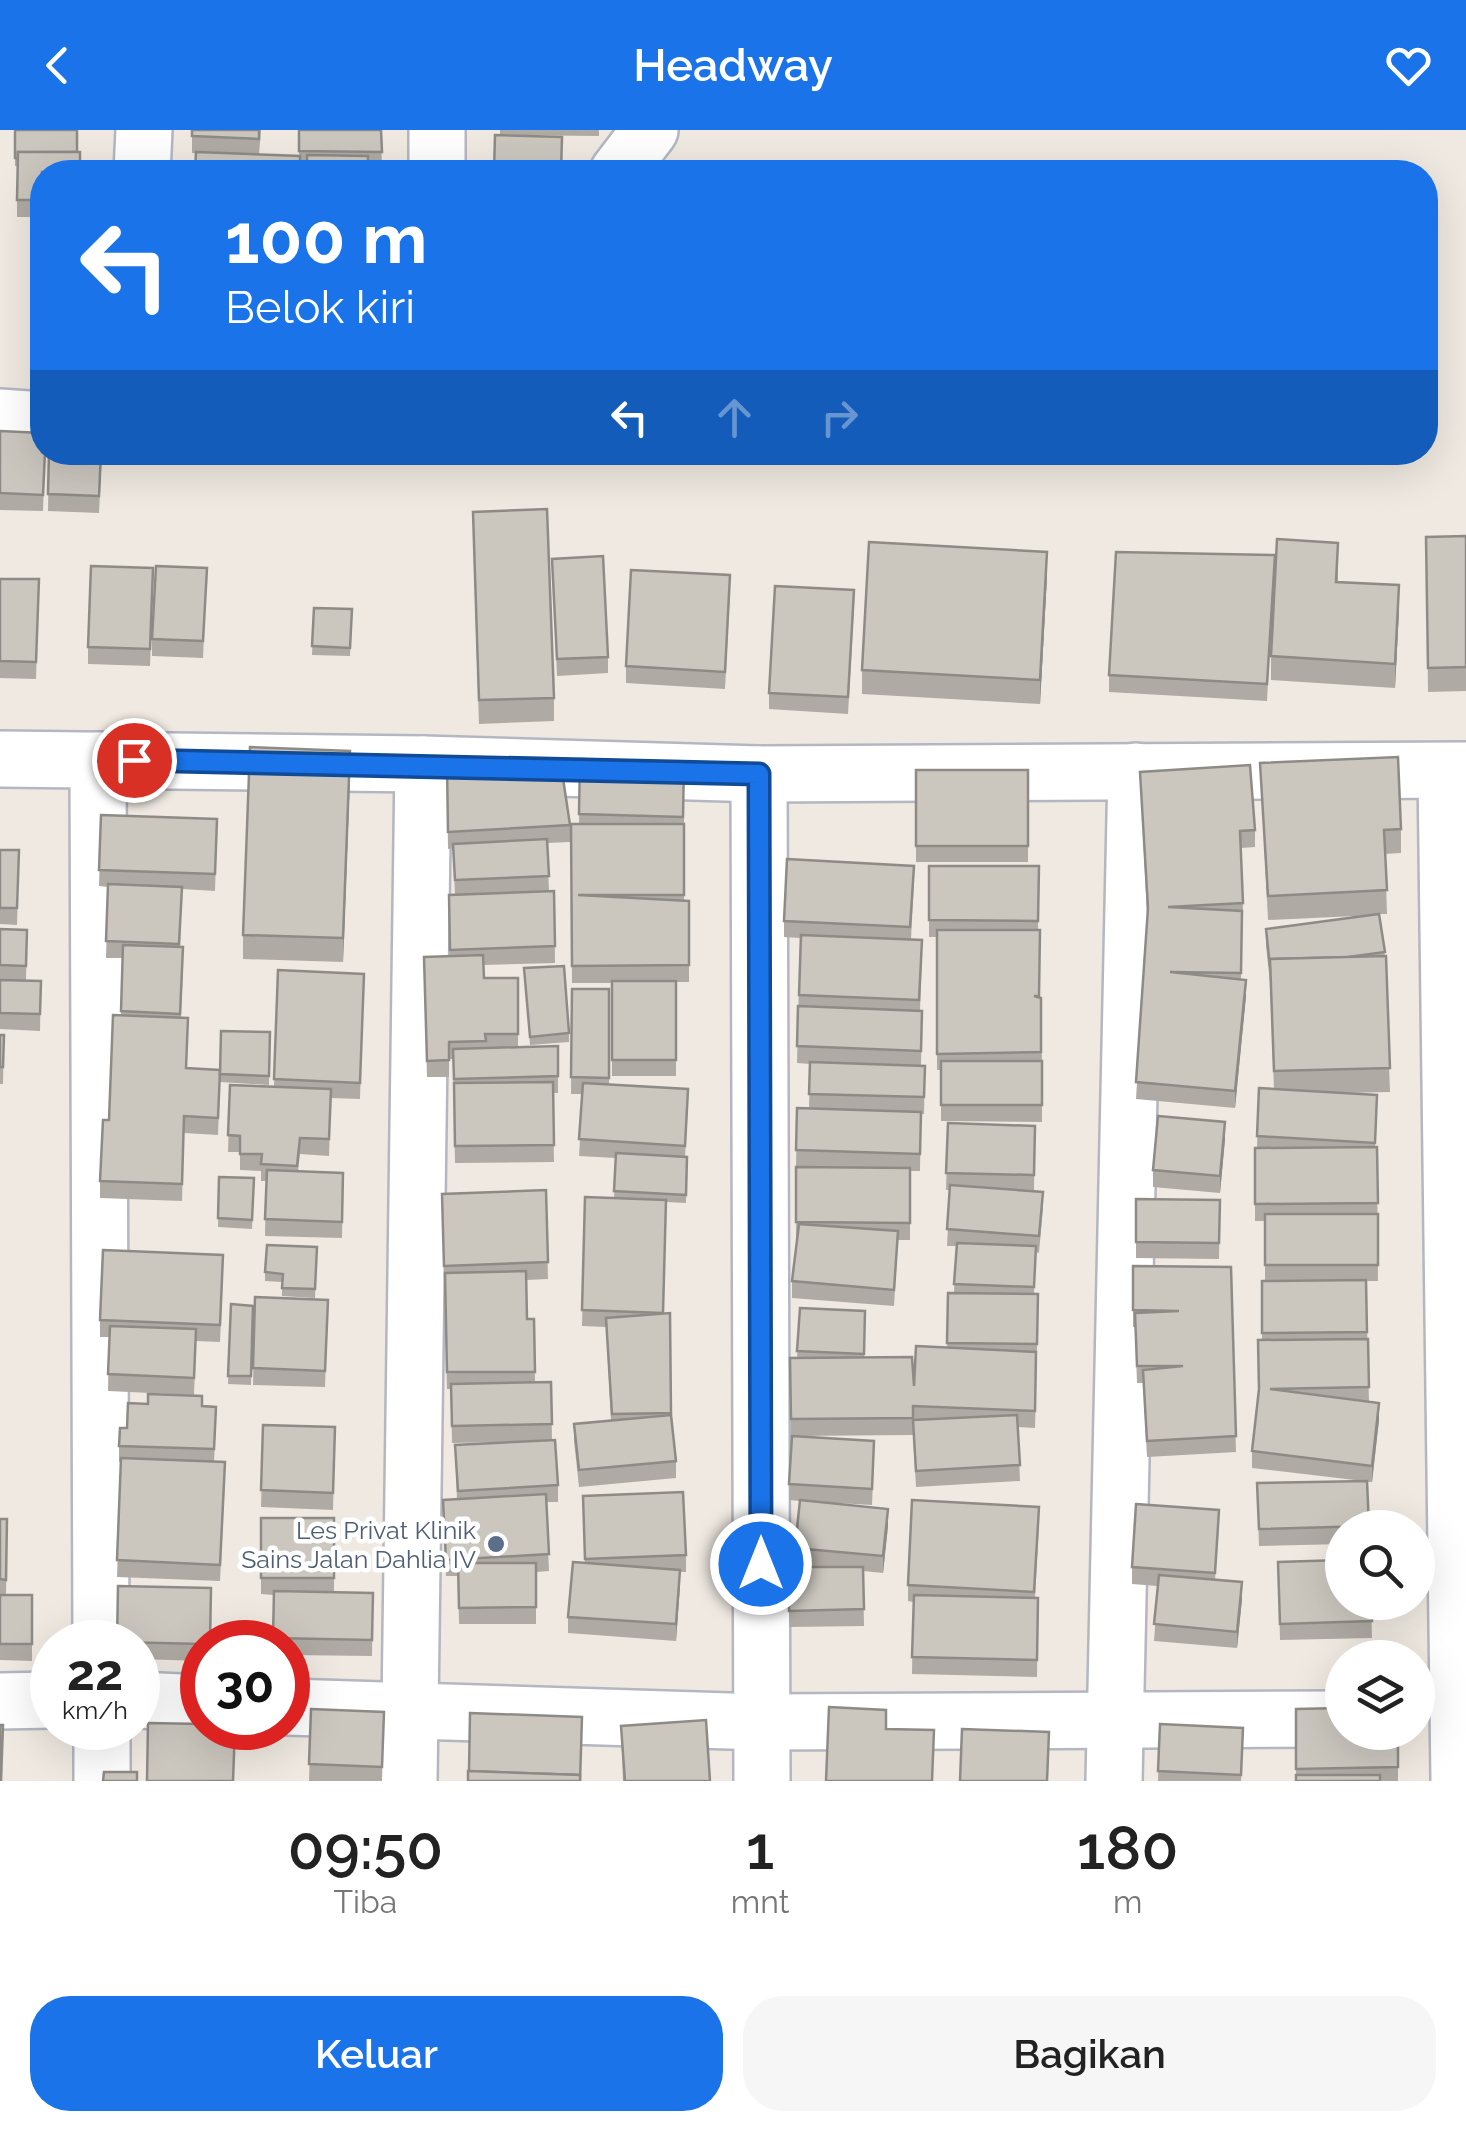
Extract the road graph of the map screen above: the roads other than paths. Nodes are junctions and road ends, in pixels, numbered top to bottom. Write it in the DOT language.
graph roads {
  1 [pos="144,130"];
  2 [pos="437,130"];
  3 [pos="650,130"];
  4 [pos="143,160"];
  5 [pos="437,160"];
  6 [pos="627,160"];
  7 [pos="0,417"];
  8 [pos="30,419"];
  9 [pos="0,760"];
  10 [pos="98,760"];
  11 [pos="423,764"];
  12 [pos="1136,770"];
  13 [pos="1456,771"];
  14 [pos="759,774"];
  15 [pos="101,1620"];
  16 [pos="30,1700"];
  17 [pos="0,1701"];
  18 [pos="310,1709"];
  19 [pos="410,1713"];
  20 [pos="1447,1718"];
  21 [pos="1325,1719"];
  22 [pos="761,1722"];
  23 [pos="1114,1722"];
  24 [pos="102,1750"];
  25 [pos="102,1781"];
  26 [pos="409,1781"];
  27 [pos="762,1781"];
  28 [pos="1114,1781"];
  29 [pos="1458,1781"];
  1 -- 4 [label="street"];
  2 -- 5 [label="street"];
  3 -- 6 [label="street"];
  7 -- 8 [label="street"];
  9 -- 10 [label="street"];
  10 -- 11 [label="street"];
  10 -- 15 [label="street"];
  11 -- 14 [label="street"];
  11 -- 19 [label="street"];
  12 -- 13 [label="street"];
  12 -- 14 [label="street"];
  12 -- 23 [label="street"];
  13 -- 20 [label="street"];
  14 -- 22 [label="street"];
  16 -- 17 [label="street"];
  18 -- 19 [label="street"];
  19 -- 22 [label="street"];
  19 -- 26 [label="street"];
  20 -- 29 [label="street"];
  21 -- 23 [label="street"];
  22 -- 23 [label="street"];
  22 -- 27 [label="street"];
  23 -- 28 [label="street"];
  24 -- 25 [label="street"];
}
